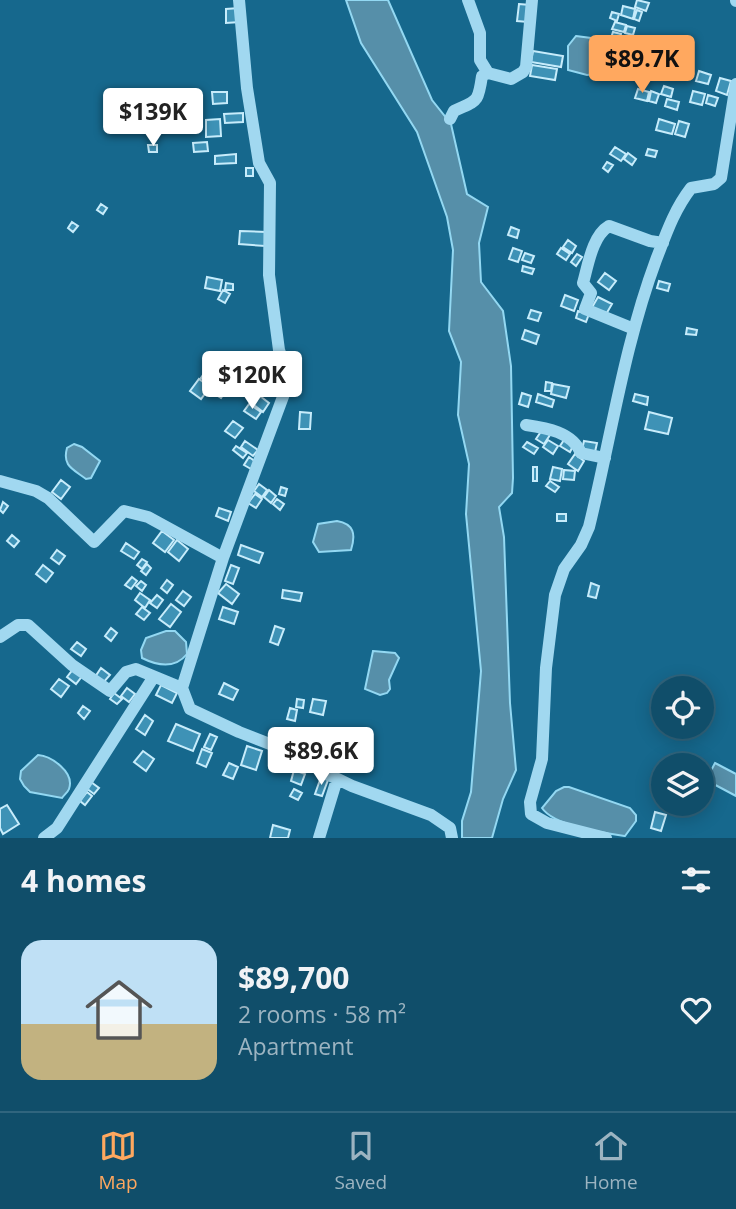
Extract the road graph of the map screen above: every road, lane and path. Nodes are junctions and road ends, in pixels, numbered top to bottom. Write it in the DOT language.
graph roads {
  1 [pos="239,0"];
  2 [pos="468,0"];
  3 [pos="532,0"];
  4 [pos="488,73"];
  5 [pos="736,84"];
  6 [pos="450,118"];
  7 [pos="663,243"];
  8 [pos="634,329"];
  9 [pos="526,425"];
  10 [pos="605,458"];
  11 [pos="0,481"];
  12 [pos="223,558"];
  13 [pos="0,637"];
  14 [pos="153,678"];
  15 [pos="182,688"];
  16 [pos="337,779"];
  17 [pos="44,838"];
  18 [pos="319,838"];
  19 [pos="452,838"];
  20 [pos="606,838"];
  1 -- 12 [label="street"];
  2 -- 4 [label="street"];
  3 -- 4 [label="street"];
  4 -- 6 [label="street"];
  5 -- 7 [label="street"];
  7 -- 8 [label="street"];
  7 -- 8 [label="street"];
  8 -- 10 [label="street"];
  9 -- 10 [label="street"];
  10 -- 20 [label="street"];
  11 -- 12 [label="street"];
  12 -- 15 [label="street"];
  13 -- 14 [label="street"];
  14 -- 15 [label="street"];
  14 -- 17 [label="street"];
  15 -- 16 [label="street"];
  16 -- 18 [label="street"];
  16 -- 19 [label="street"];
}
